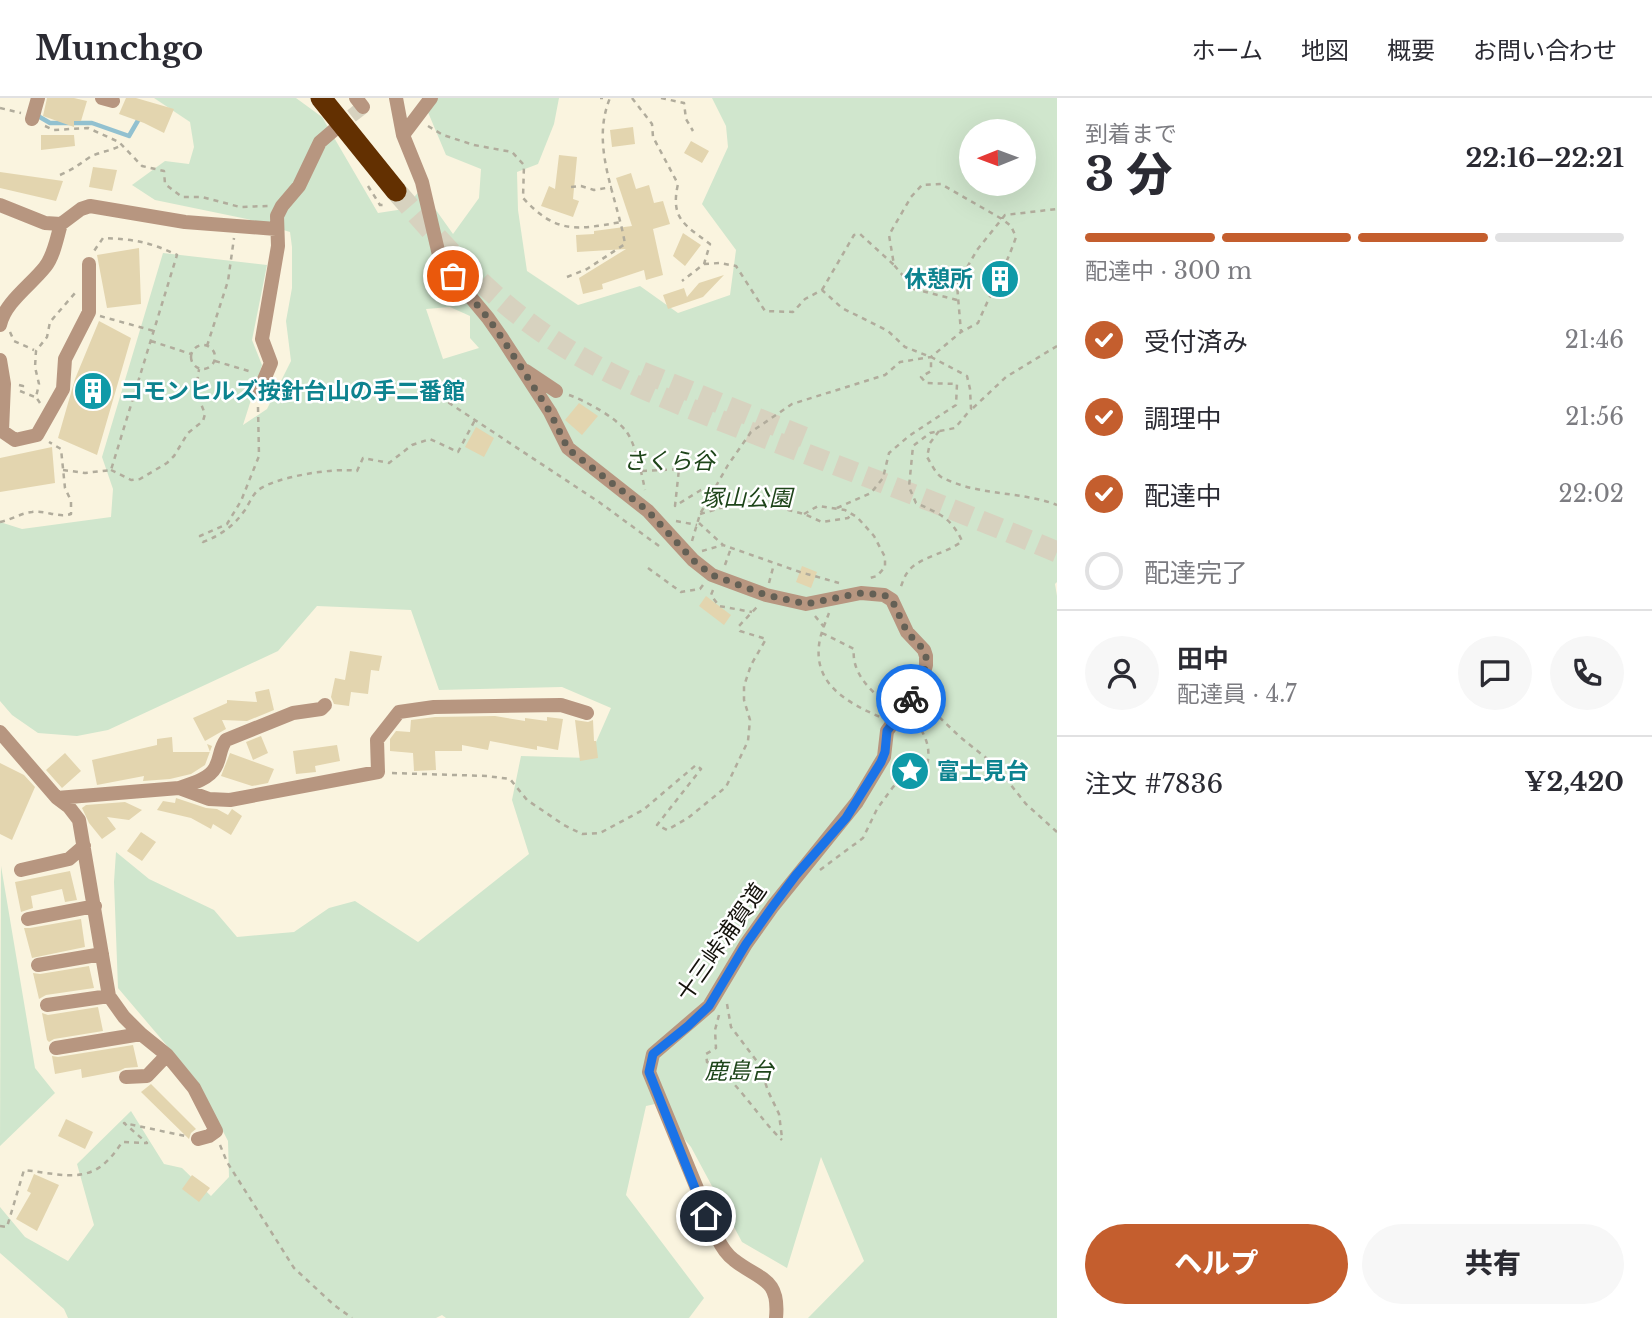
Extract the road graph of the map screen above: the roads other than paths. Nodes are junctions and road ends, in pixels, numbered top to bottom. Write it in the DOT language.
graph roads {
  1 [pos="38,98"];
  2 [pos="321,98"];
  3 [pos="331,98"];
  4 [pos="396,98"];
  5 [pos="431,98"];
  6 [pos="32,118"];
  7 [pos="334,130"];
  8 [pos="403,135"];
  9 [pos="0,205"];
  10 [pos="61,224"];
  11 [pos="276,229"];
  12 [pos="89,269"];
  13 [pos="2,321"];
  14 [pos="0,360"];
  15 [pos="519,366"];
  16 [pos="556,391"];
  17 [pos="258,394"];
  18 [pos="325,705"];
  19 [pos="587,713"];
  20 [pos="0,732"];
  21 [pos="179,788"];
  22 [pos="57,798"];
  23 [pos="84,846"];
  24 [pos="21,870"];
  25 [pos="95,906"];
  26 [pos="28,919"];
  27 [pos="102,954"];
  28 [pos="38,965"];
  29 [pos="109,996"];
  30 [pos="47,1005"];
  31 [pos="141,1034"];
  32 [pos="56,1048"];
  33 [pos="167,1055"];
  34 [pos="126,1077"];
  35 [pos="205,1142"];
  36 [pos="776,1318"];
  1 -- 6 [label="street"];
  2 -- 3 [label="highway"];
  4 -- 8 [label="street"];
  5 -- 8 [label="street"];
  7 -- 11 [label="street"];
  8 -- 15 [label="street"];
  9 -- 10 [label="street"];
  10 -- 11 [label="street"];
  10 -- 13 [label="street"];
  11 -- 17 [label="street"];
  12 -- 14 [label="street"];
  15 -- 16 [label="street"];
  15 -- 36 [label="street, 十三峠浦賀道"];
  18 -- 21 [label="street"];
  19 -- 21 [label="street"];
  20 -- 22 [label="street"];
  21 -- 22 [label="street"];
  22 -- 23 [label="street"];
  23 -- 24 [label="street"];
  23 -- 25 [label="street"];
  25 -- 26 [label="street"];
  25 -- 27 [label="street"];
  27 -- 28 [label="street"];
  27 -- 29 [label="street"];
  29 -- 30 [label="street"];
  29 -- 31 [label="street"];
  31 -- 32 [label="street"];
  31 -- 33 [label="street"];
  33 -- 34 [label="street"];
  33 -- 35 [label="street"];
}
